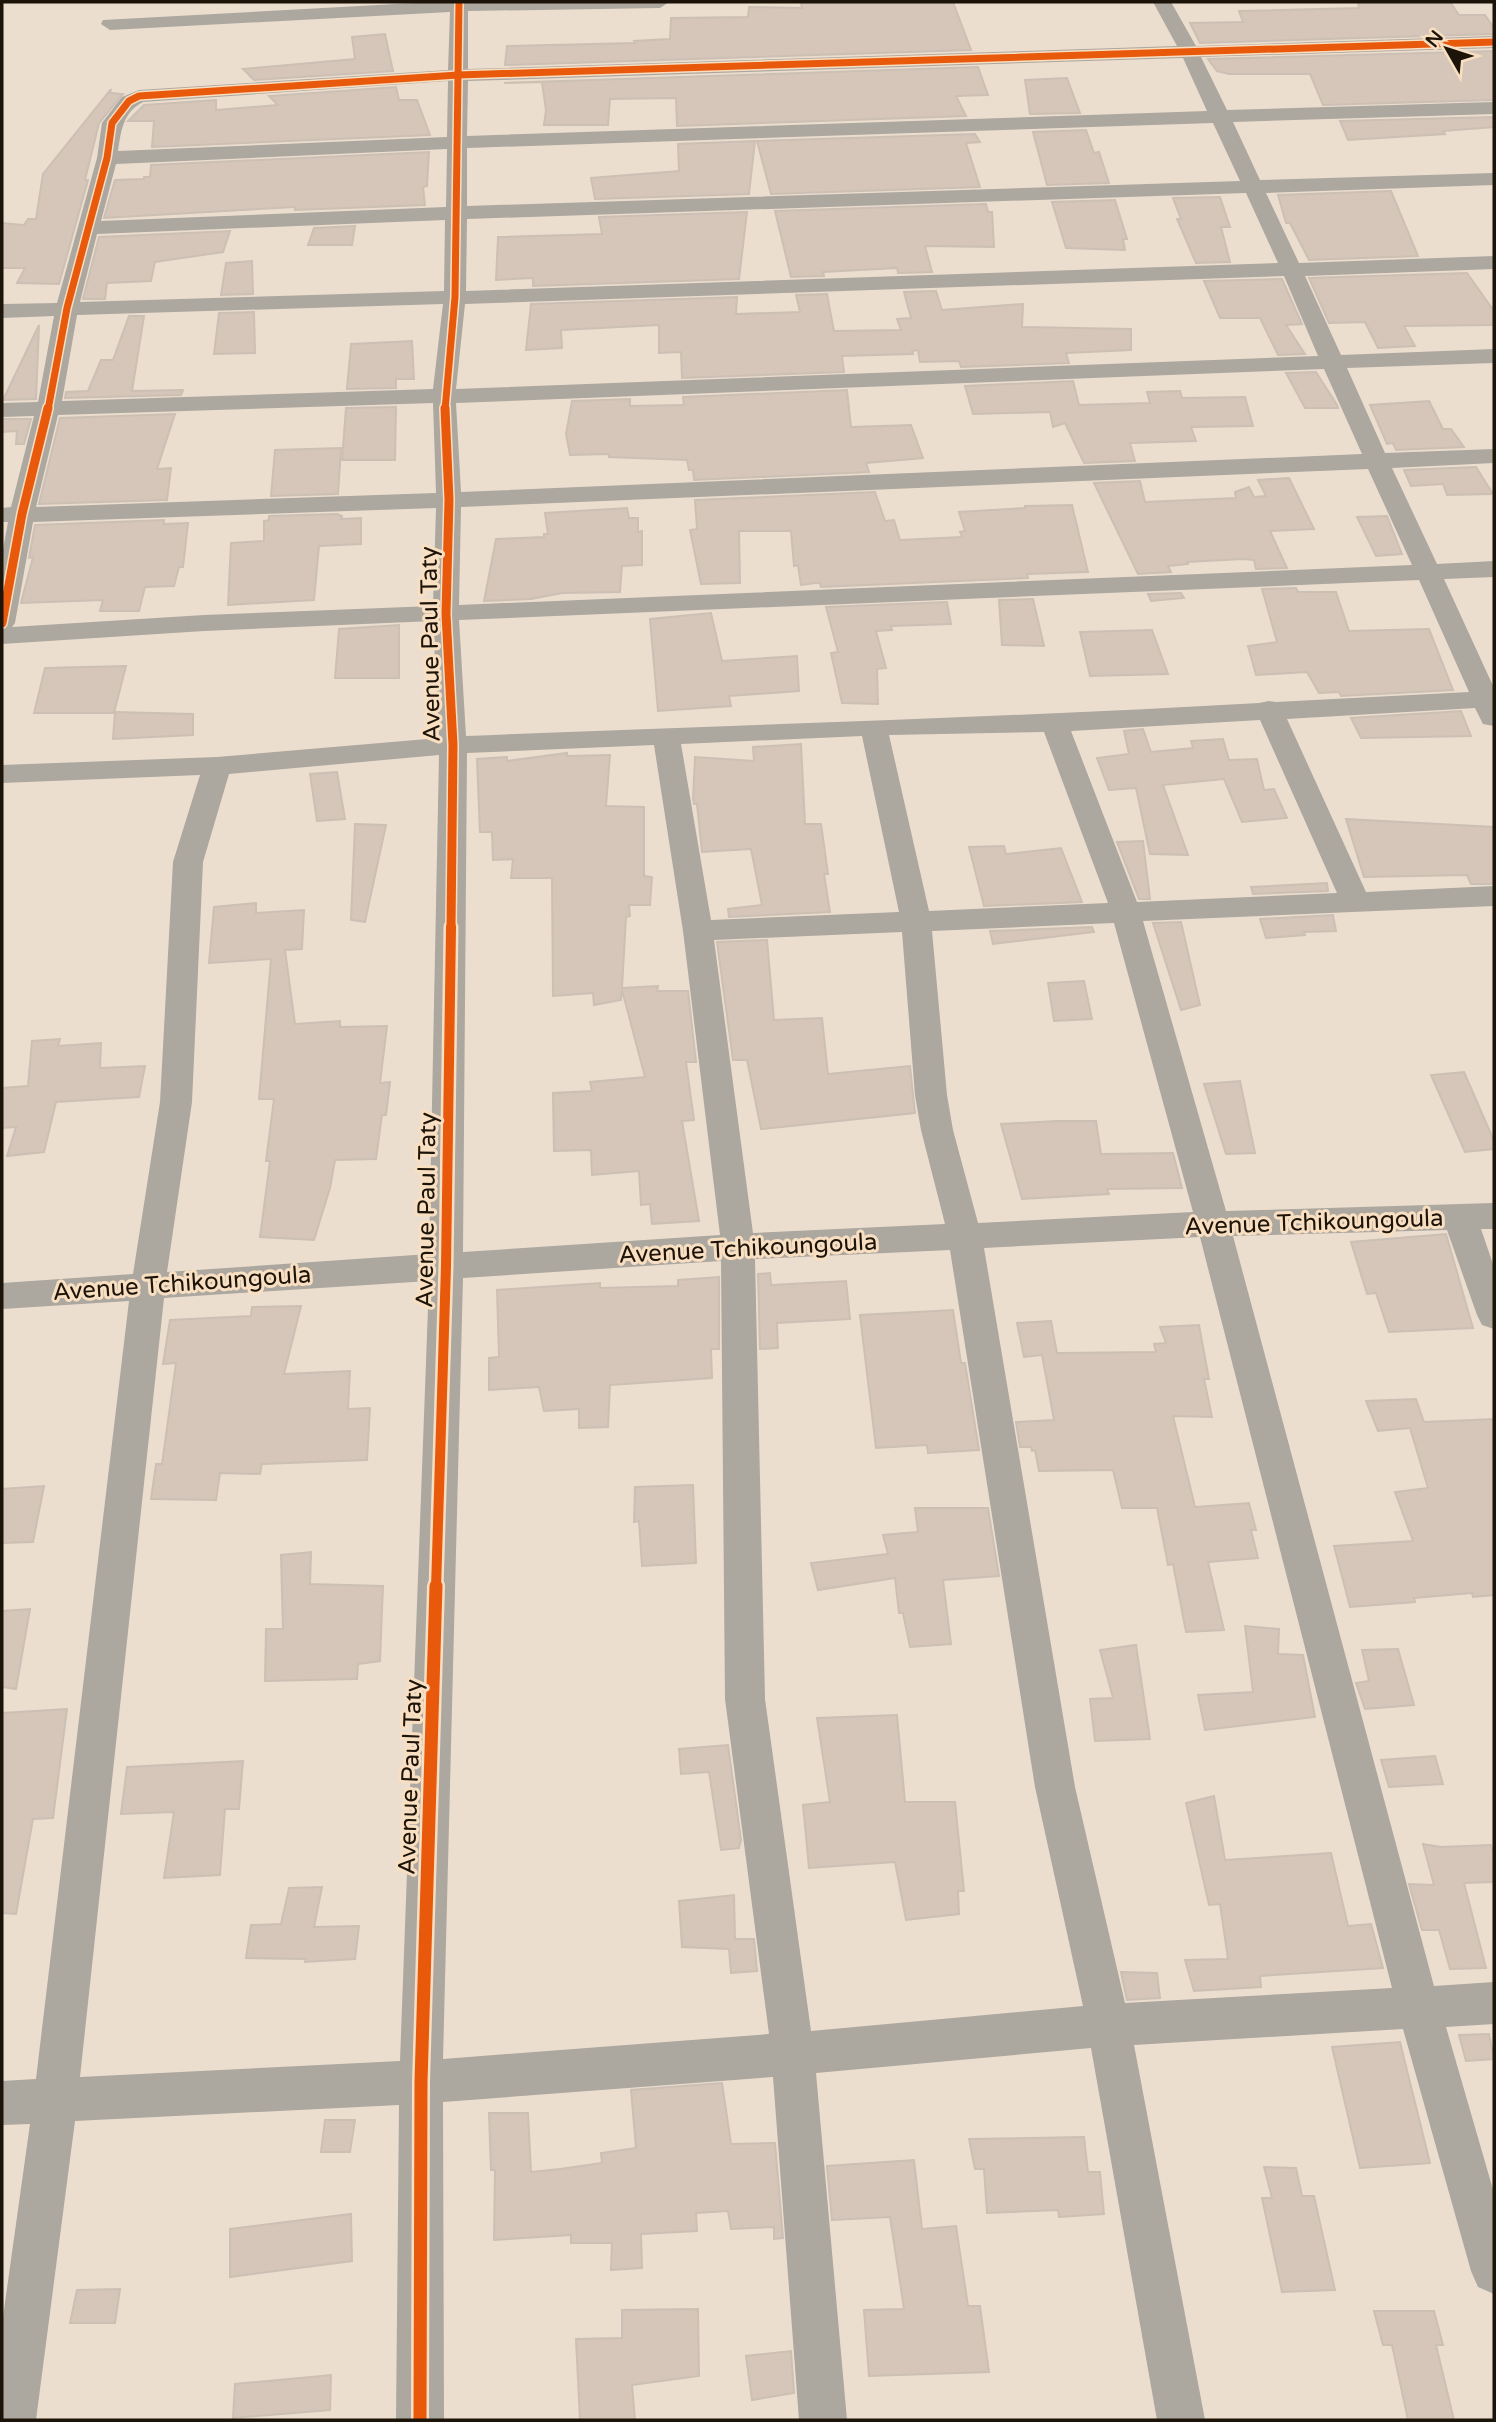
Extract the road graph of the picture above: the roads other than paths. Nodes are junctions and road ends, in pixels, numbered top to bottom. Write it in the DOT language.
graph roads {
  1 [pos="660,2"];
  2 [pos="1162,2"];
  3 [pos="459,4"];
  4 [pos="110,24"];
  5 [pos="1494,42"];
  6 [pos="1189,51"];
  7 [pos="458,75"];
  8 [pos="1494,108"];
  9 [pos="1220,116"];
  10 [pos="459,144"];
  11 [pos="107,158"];
  12 [pos="1494,179"];
  13 [pos="1254,188"];
  14 [pos="457,213"];
  15 [pos="88,228"];
  16 [pos="1494,262"];
  17 [pos="1292,270"];
  18 [pos="455,297"];
  19 [pos="67,308"];
  20 [pos="2,311"];
  21 [pos="1494,356"];
  22 [pos="1334,362"];
  23 [pos="444,396"];
  24 [pos="49,408"];
  25 [pos="2,410"];
  26 [pos="1494,456"];
  27 [pos="1377,462"];
  28 [pos="449,500"];
  29 [pos="12,515"];
  30 [pos="1494,569"];
  31 [pos="1430,572"];
  32 [pos="446,614"];
  33 [pos="2,623"];
  34 [pos="2,636"];
  35 [pos="1491,706"];
  36 [pos="1269,709"];
  37 [pos="1054,723"];
  38 [pos="874,727"];
  39 [pos="666,737"];
  40 [pos="453,745"];
  41 [pos="217,766"];
  42 [pos="2,774"];
  43 [pos="1494,896"];
  44 [pos="1356,904"];
  45 [pos="1125,910"];
  46 [pos="916,921"];
  47 [pos="698,931"];
  48 [pos="1494,1216"];
  49 [pos="1460,1217"];
  50 [pos="1213,1224"];
  51 [pos="965,1236"];
  52 [pos="738,1247"];
  53 [pos="446,1266"];
  54 [pos="148,1284"];
  55 [pos="2,1296"];
  56 [pos="1494,1315"];
  57 [pos="1494,2003"];
  58 [pos="1419,2009"];
  59 [pos="1109,2025"];
  60 [pos="793,2054"];
  61 [pos="421,2082"];
  62 [pos="56,2099"];
  63 [pos="2,2103"];
  64 [pos="1494,2271"];
  65 [pos="12,2420"];
  66 [pos="420,2420"];
  67 [pos="823,2420"];
  68 [pos="1181,2420"];
  1 -- 3 [label="street"];
  2 -- 6 [label="street"];
  3 -- 4 [label="street"];
  3 -- 7 [label="street, Avenue Paul Taty"];
  5 -- 6 [label="street"];
  6 -- 7 [label="street"];
  6 -- 9 [label="street"];
  7 -- 10 [label="street, Avenue Paul Taty"];
  7 -- 11 [label="street"];
  8 -- 9 [label="street"];
  9 -- 10 [label="street"];
  9 -- 13 [label="street"];
  10 -- 11 [label="street"];
  10 -- 14 [label="street, Avenue Paul Taty"];
  11 -- 15 [label="street"];
  12 -- 13 [label="street"];
  13 -- 14 [label="street"];
  13 -- 17 [label="street"];
  14 -- 15 [label="street"];
  14 -- 18 [label="street, Avenue Paul Taty"];
  15 -- 19 [label="street"];
  16 -- 17 [label="street"];
  17 -- 18 [label="street"];
  17 -- 22 [label="street"];
  18 -- 19 [label="street"];
  18 -- 23 [label="street, Avenue Paul Taty"];
  19 -- 20 [label="street"];
  19 -- 24 [label="street"];
  21 -- 22 [label="street"];
  22 -- 23 [label="street"];
  22 -- 27 [label="street"];
  23 -- 24 [label="street"];
  23 -- 28 [label="street, Avenue Paul Taty"];
  24 -- 25 [label="street"];
  24 -- 29 [label="street"];
  26 -- 27 [label="street"];
  27 -- 28 [label="street"];
  27 -- 31 [label="street"];
  28 -- 29 [label="street"];
  28 -- 32 [label="street, Avenue Paul Taty"];
  29 -- 33 [label="street"];
  30 -- 31 [label="street"];
  31 -- 32 [label="street"];
  31 -- 35 [label="street"];
  32 -- 34 [label="street"];
  32 -- 40 [label="street, Avenue Paul Taty"];
  35 -- 36 [label="street"];
  36 -- 37 [label="street"];
  36 -- 44 [label="street"];
  37 -- 38 [label="street"];
  37 -- 45 [label="street"];
  38 -- 39 [label="street"];
  38 -- 46 [label="street"];
  39 -- 40 [label="street"];
  39 -- 47 [label="street"];
  40 -- 41 [label="street"];
  40 -- 53 [label="street, Avenue Paul Taty"];
  41 -- 42 [label="street"];
  41 -- 54 [label="street"];
  43 -- 44 [label="street"];
  44 -- 45 [label="street"];
  45 -- 46 [label="street"];
  45 -- 50 [label="street"];
  46 -- 47 [label="street"];
  46 -- 51 [label="street"];
  47 -- 52 [label="street"];
  48 -- 49 [label="street, Avenue Tchikoungoula"];
  49 -- 50 [label="street, Avenue Tchikoungoula"];
  49 -- 56 [label="street"];
  50 -- 51 [label="street, Avenue Tchikoungoula"];
  50 -- 58 [label="street"];
  51 -- 52 [label="street, Avenue Tchikoungoula"];
  51 -- 59 [label="street"];
  52 -- 53 [label="street, Avenue Tchikoungoula"];
  52 -- 60 [label="street"];
  53 -- 54 [label="street, Avenue Tchikoungoula"];
  53 -- 61 [label="street, Avenue Paul Taty"];
  54 -- 55 [label="street, Avenue Tchikoungoula"];
  54 -- 62 [label="street"];
  57 -- 58 [label="street"];
  58 -- 59 [label="street"];
  58 -- 64 [label="street"];
  59 -- 60 [label="street"];
  59 -- 68 [label="street"];
  60 -- 61 [label="street"];
  60 -- 67 [label="street"];
  61 -- 62 [label="street"];
  61 -- 66 [label="street, Avenue Paul Taty"];
  62 -- 63 [label="street"];
  62 -- 65 [label="street"];
}
